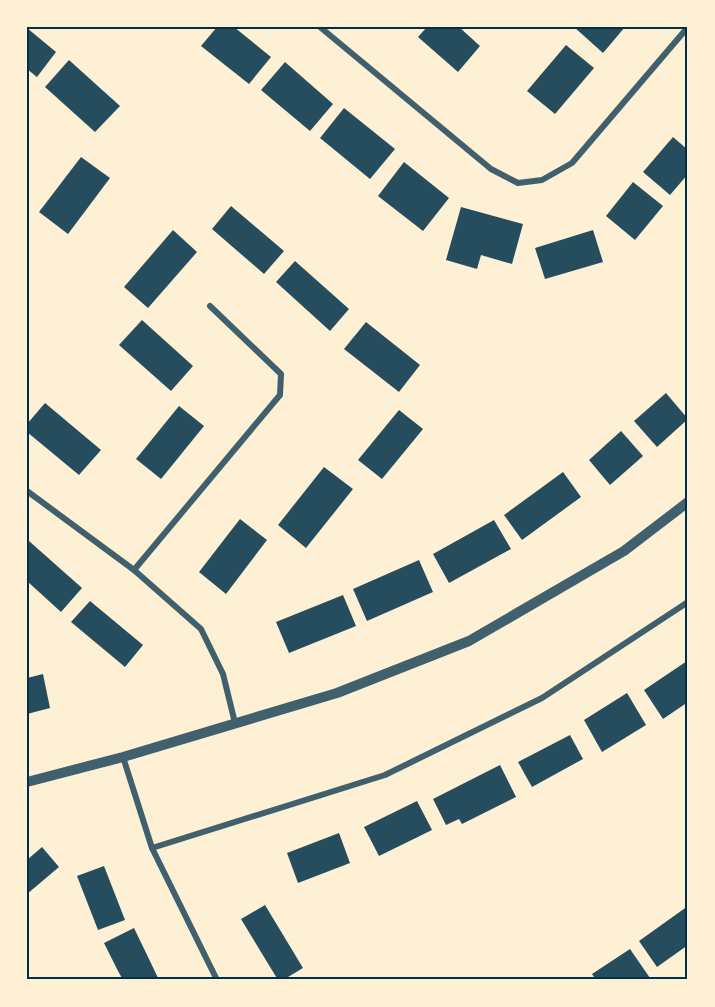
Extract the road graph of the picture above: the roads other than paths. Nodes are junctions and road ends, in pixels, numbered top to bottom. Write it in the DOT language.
graph roads {
  1 [pos="320,27"];
  2 [pos="688,27"];
  3 [pos="210,306"];
  4 [pos="27,491"];
  5 [pos="688,502"];
  6 [pos="134,570"];
  7 [pos="688,603"];
  8 [pos="235,723"];
  9 [pos="123,757"];
  10 [pos="27,782"];
  11 [pos="152,848"];
  12 [pos="217,980"];
  1 -- 2 [label="street"];
  3 -- 6 [label="street"];
  4 -- 6 [label="street"];
  5 -- 8 [label="street"];
  6 -- 8 [label="street"];
  7 -- 11 [label="street"];
  8 -- 9 [label="street"];
  9 -- 10 [label="street"];
  9 -- 11 [label="street"];
  11 -- 12 [label="street"];
}
